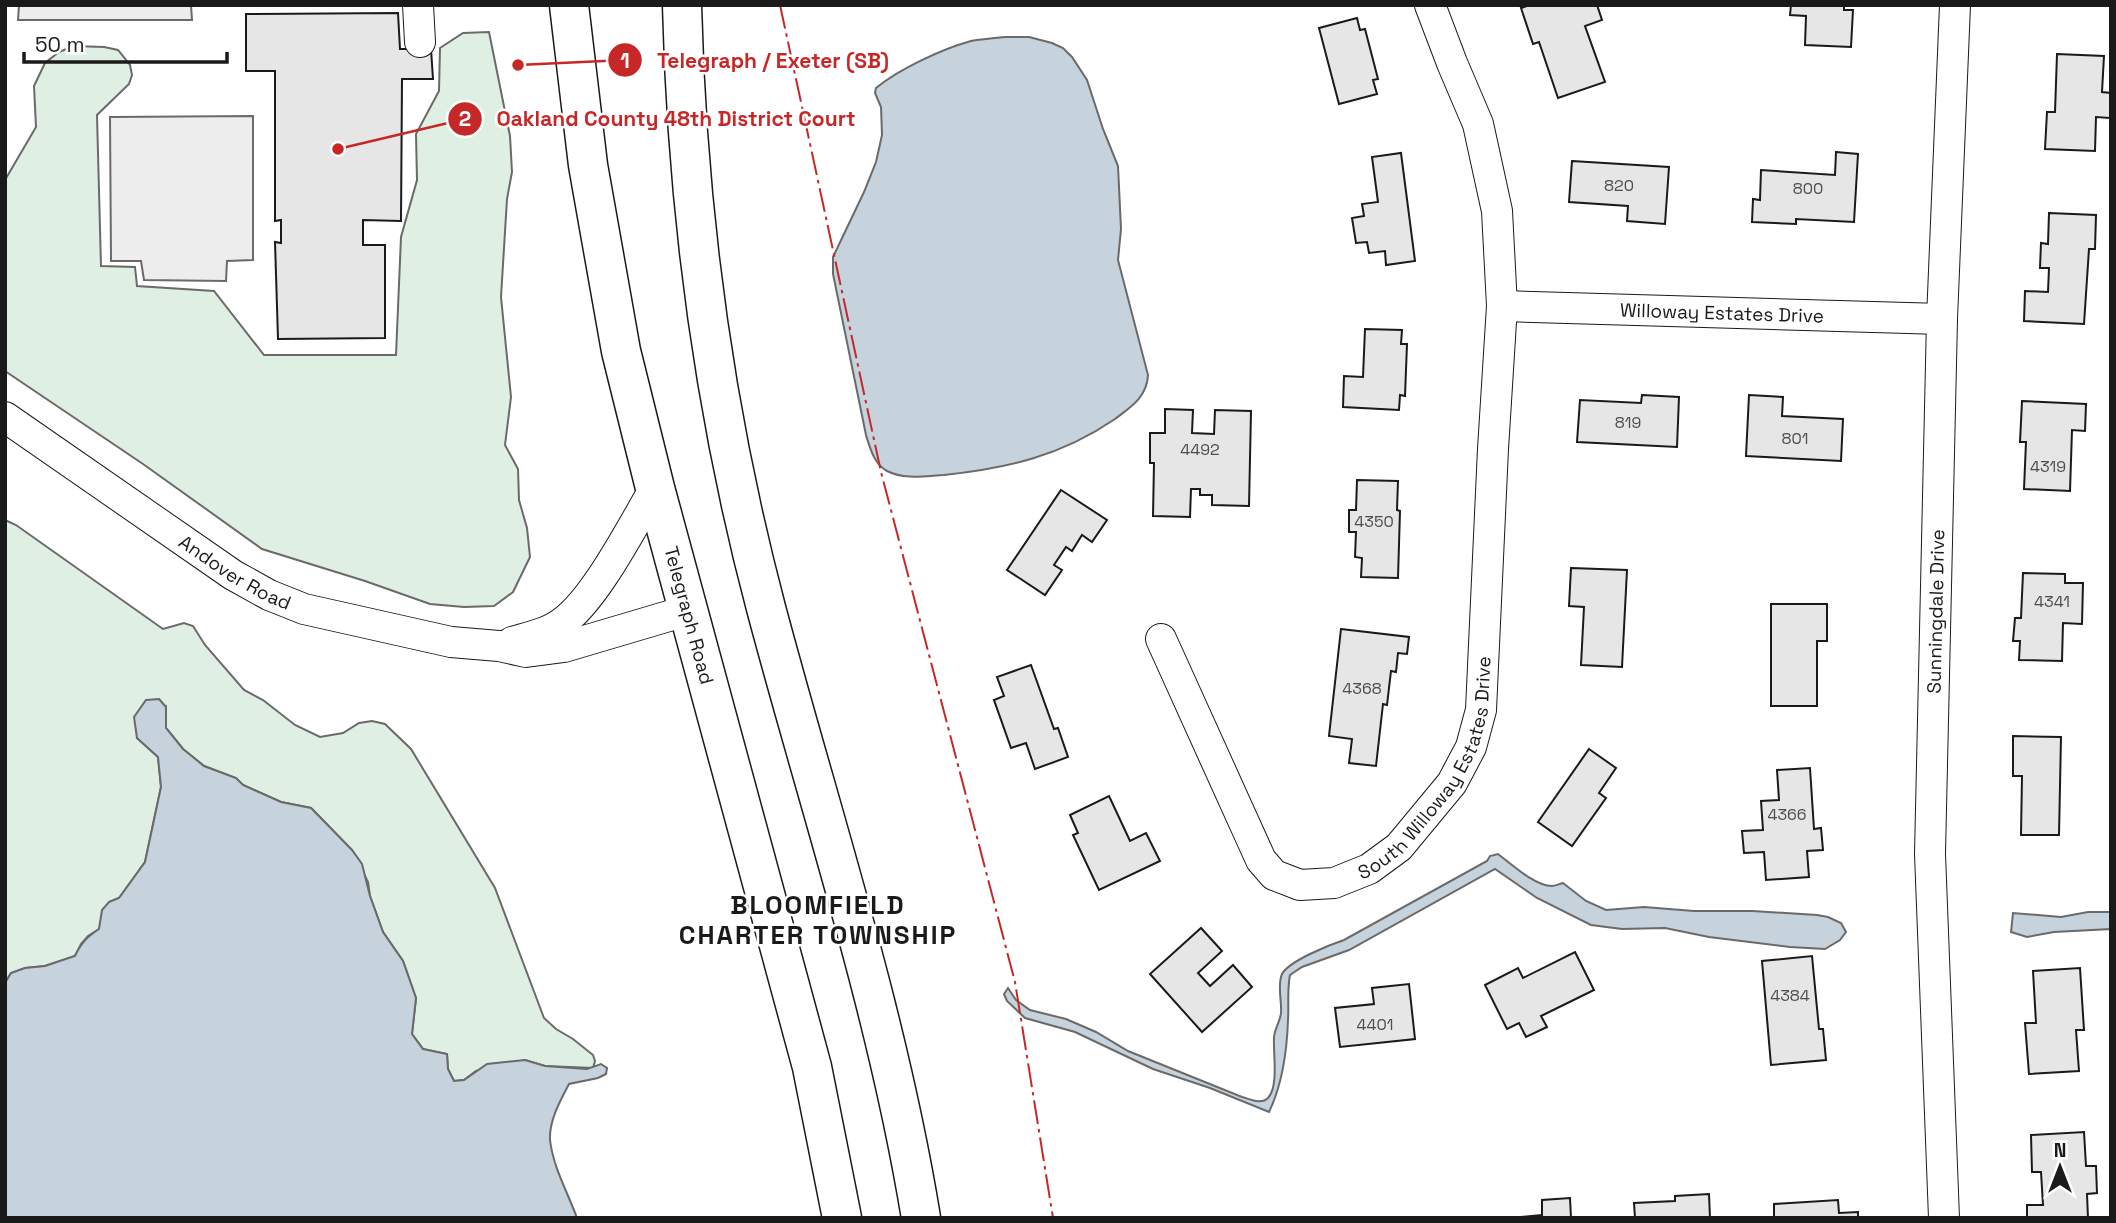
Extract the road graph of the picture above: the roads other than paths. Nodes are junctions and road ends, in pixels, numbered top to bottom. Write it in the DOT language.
graph roads {
  1 [pos="418,5"];
  2 [pos="569,5"];
  3 [pos="682,5"];
  4 [pos="1430,5"];
  5 [pos="1955,5"];
  6 [pos="420,42"];
  7 [pos="1502,306"];
  8 [pos="1942,319"];
  9 [pos="5,417"];
  10 [pos="655,488"];
  11 [pos="689,610"];
  12 [pos="1161,639"];
  13 [pos="499,646"];
  14 [pos="842,1218"];
  15 [pos="920,1218"];
  16 [pos="1944,1218"];
  1 -- 6 [label="street"];
  2 -- 10 [label="highway, Telegraph Road"];
  3 -- 15 [label="highway"];
  4 -- 7 [label="street, South Willoway Estates Drive"];
  5 -- 8 [label="street, Sunningdale Drive"];
  7 -- 8 [label="street, Willoway Estates Drive"];
  7 -- 12 [label="street, South Willoway Estates Drive"];
  8 -- 16 [label="street, Sunningdale Drive"];
  9 -- 13 [label="street, Andover Road"];
  10 -- 11 [label="highway, Telegraph Road"];
  10 -- 13 [label="street, Andover Road"];
  11 -- 13 [label="street, Andover Road"];
  11 -- 14 [label="highway, Telegraph Road"];
}
